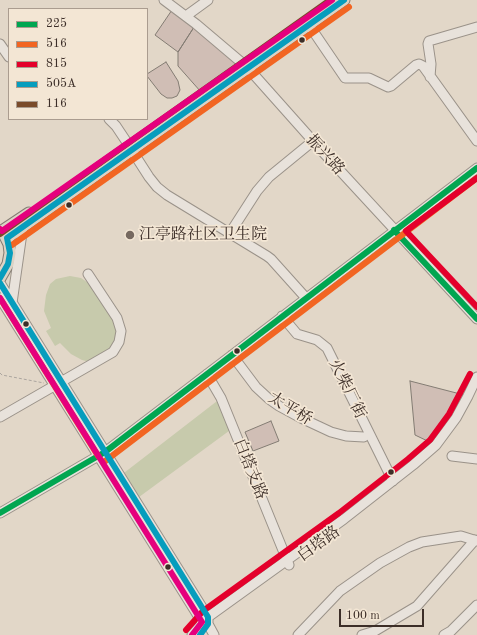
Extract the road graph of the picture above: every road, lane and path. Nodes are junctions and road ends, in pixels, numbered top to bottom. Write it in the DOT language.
graph roads {
  1 [pos="164,0"];
  2 [pos="208,0"];
  3 [pos="332,0"];
  4 [pos="344,0"];
  5 [pos="186,16"];
  6 [pos="309,25"];
  7 [pos="477,27"];
  8 [pos="0,44"];
  9 [pos="8,56"];
  10 [pos="245,66"];
  11 [pos="430,77"];
  12 [pos="110,120"];
  13 [pos="313,141"];
  14 [pos="477,141"];
  15 [pos="129,146"];
  16 [pos="477,168"];
  17 [pos="23,226"];
  18 [pos="394,230"];
  19 [pos="3,232"];
  20 [pos="230,233"];
  21 [pos="88,274"];
  22 [pos="0,278"];
  23 [pos="0,283"];
  24 [pos="0,298"];
  25 [pos="306,298"];
  26 [pos="6,305"];
  27 [pos="282,316"];
  28 [pos="477,319"];
  29 [pos="232,355"];
  30 [pos="0,373"];
  31 [pos="207,374"];
  32 [pos="477,376"];
  33 [pos="58,383"];
  34 [pos="476,396"];
  35 [pos="0,417"];
  36 [pos="364,437"];
  37 [pos="102,454"];
  38 [pos="452,456"];
  39 [pos="477,459"];
  40 [pos="393,481"];
  41 [pos="0,513"];
  42 [pos="476,541"];
  43 [pos="288,563"];
  44 [pos="477,605"];
  45 [pos="206,621"];
  46 [pos="192,635"];
  47 [pos="200,635"];
  48 [pos="214,635"];
  49 [pos="298,635"];
  50 [pos="362,635"];
  51 [pos="444,635"];
  1 -- 5 [label="street, 振兴路"];
  2 -- 5 [label="street"];
  3 -- 10 [label="main road"];
  4 -- 6 [label="main road"];
  5 -- 10 [label="street, 振兴路"];
  6 -- 10 [label="main road"];
  6 -- 11 [label="street"];
  7 -- 11 [label="street"];
  8 -- 9 [label="street"];
  10 -- 13 [label="street, 振兴路"];
  10 -- 15 [label="main road"];
  11 -- 14 [label="street"];
  12 -- 15 [label="street"];
  13 -- 18 [label="street, 振兴路"];
  13 -- 20 [label="street"];
  15 -- 17 [label="main road"];
  15 -- 19 [label="main road"];
  15 -- 20 [label="street"];
  16 -- 18 [label="street"];
  17 -- 19 [label="main road"];
  17 -- 26 [label="street"];
  18 -- 25 [label="street"];
  18 -- 28 [label="street, 振兴路"];
  19 -- 22 [label="main road"];
  20 -- 25 [label="street"];
  21 -- 33 [label="street"];
  23 -- 26 [label="street"];
  24 -- 26 [label="street"];
  25 -- 27 [label="street"];
  26 -- 33 [label="street"];
  27 -- 29 [label="street"];
  27 -- 40 [label="street, 火柴厂街"];
  29 -- 31 [label="street"];
  29 -- 36 [label="street, 太平桥"];
  30 -- 33 [label="path"];
  31 -- 37 [label="street"];
  31 -- 43 [label="street, 白塔支路"];
  32 -- 40 [label="street, 白塔路"];
  33 -- 35 [label="street"];
  33 -- 37 [label="street"];
  34 -- 43 [label="street, 白塔路"];
  37 -- 41 [label="street"];
  37 -- 45 [label="street"];
  38 -- 39 [label="street"];
  40 -- 43 [label="street, 白塔路"];
  42 -- 49 [label="street"];
  42 -- 50 [label="street"];
  43 -- 45 [label="street, 白塔路"];
  44 -- 51 [label="street"];
  45 -- 46 [label="street, 白塔路"];
  45 -- 47 [label="street, 白塔路"];
  45 -- 48 [label="street"];
}
